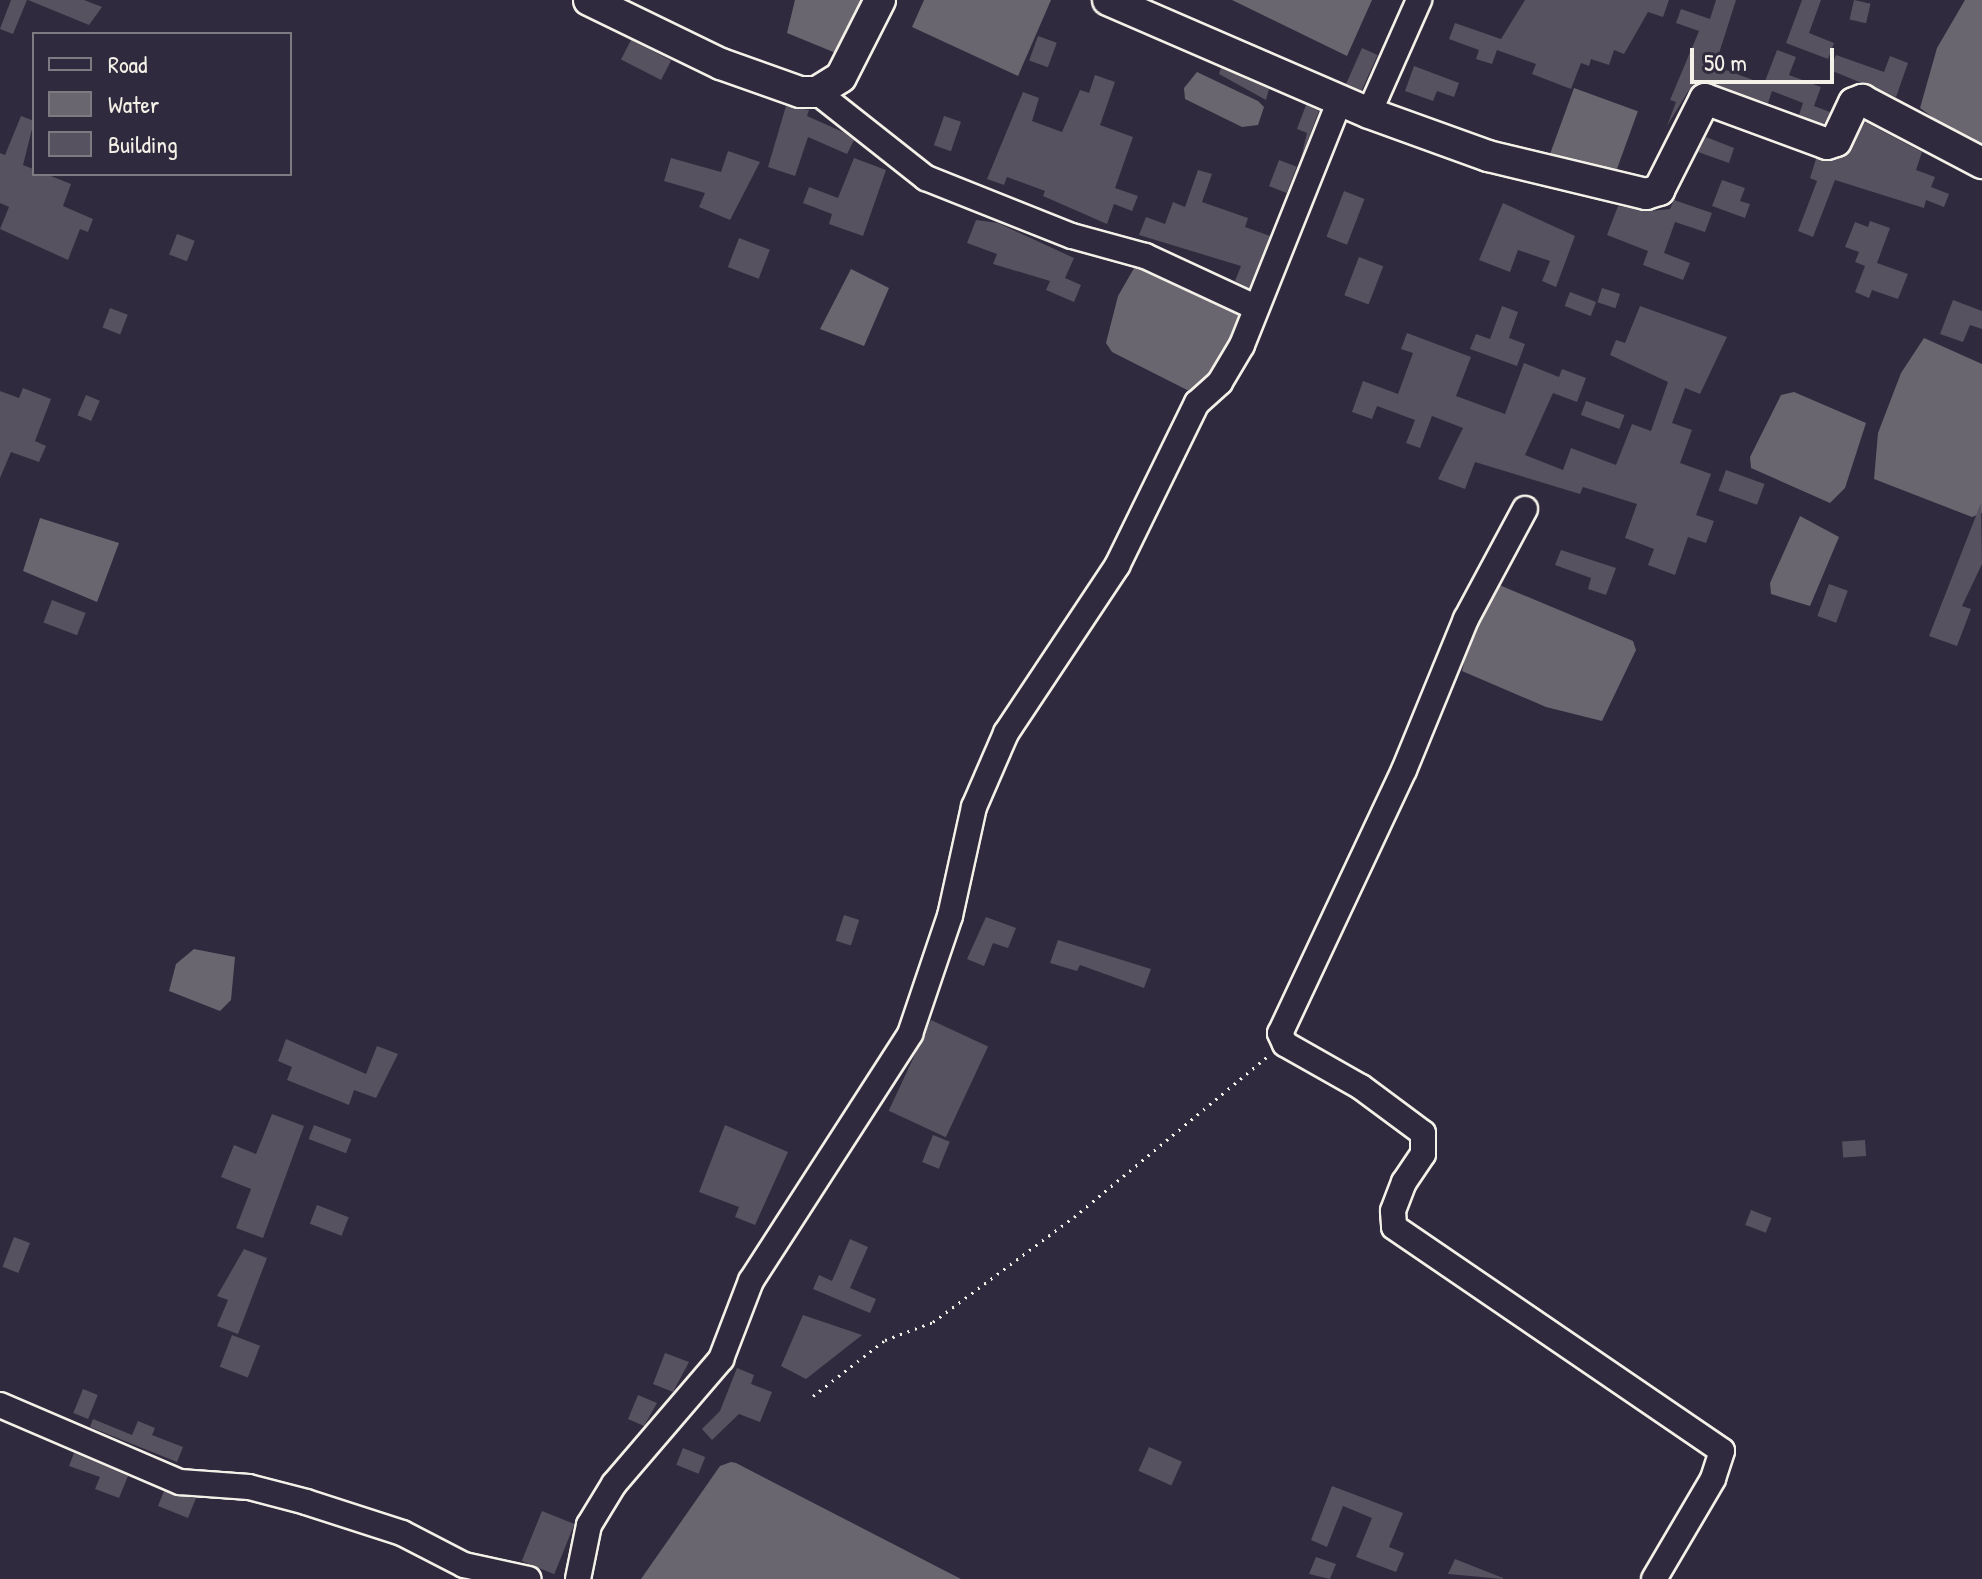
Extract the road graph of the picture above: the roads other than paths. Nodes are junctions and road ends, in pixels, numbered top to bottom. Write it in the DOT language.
graph roads {
  1 [pos="589,0"];
  2 [pos="880,0"];
  3 [pos="1108,0"];
  4 [pos="1419,0"];
  5 [pos="817,92"];
  6 [pos="1340,100"];
  7 [pos="1369,113"];
  8 [pos="1982,163"];
  9 [pos="1255,307"];
  10 [pos="1525,509"];
  11 [pos="0,1405"];
  12 [pos="528,1579"];
  13 [pos="578,1579"];
  14 [pos="1654,1579"];
  1 -- 5 [label="main road"];
  2 -- 5 [label="main road"];
  3 -- 6 [label="main road"];
  4 -- 7 [label="street"];
  5 -- 9 [label="street"];
  6 -- 7 [label="main road"];
  6 -- 9 [label="street"];
  7 -- 8 [label="main road"];
  9 -- 13 [label="street"];
  10 -- 14 [label="street"];
  11 -- 12 [label="street"];
}
